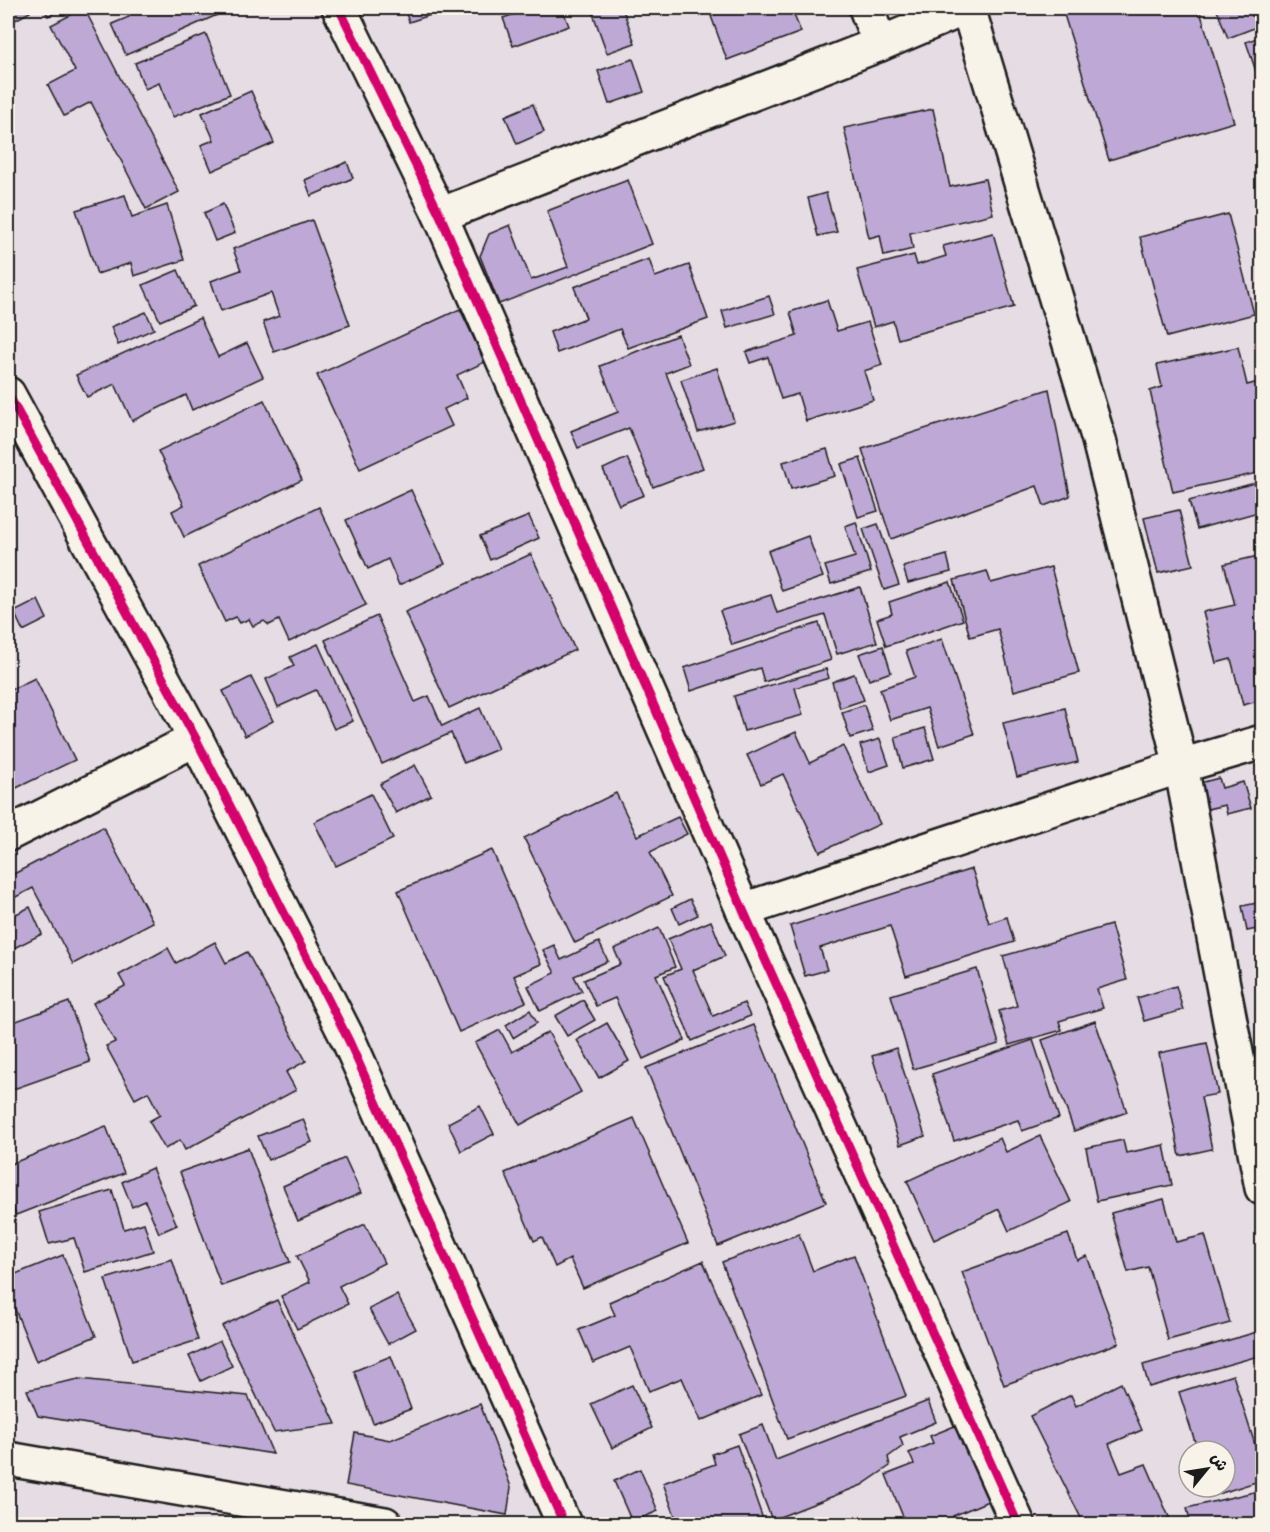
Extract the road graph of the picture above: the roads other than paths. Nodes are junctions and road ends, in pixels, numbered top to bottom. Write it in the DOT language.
graph roads {
  1 [pos="339,8"];
  2 [pos="866,8"];
  3 [pos="967,8"];
  4 [pos="880,44"];
  5 [pos="440,215"];
  6 [pos="8,394"];
  7 [pos="195,739"];
  8 [pos="1263,742"];
  9 [pos="1181,766"];
  10 [pos="8,834"];
  11 [pos="743,910"];
  12 [pos="1263,1188"];
  13 [pos="8,1459"];
  14 [pos="385,1524"];
  15 [pos="564,1524"];
  16 [pos="1018,1524"];
  1 -- 5 [label="street"];
  2 -- 4 [label="street"];
  3 -- 4 [label="street"];
  3 -- 9 [label="street"];
  4 -- 5 [label="street"];
  5 -- 11 [label="street"];
  6 -- 7 [label="street"];
  7 -- 10 [label="street"];
  7 -- 15 [label="street"];
  8 -- 9 [label="street"];
  9 -- 11 [label="street"];
  9 -- 12 [label="street"];
  11 -- 16 [label="street"];
  13 -- 14 [label="street"];
}
